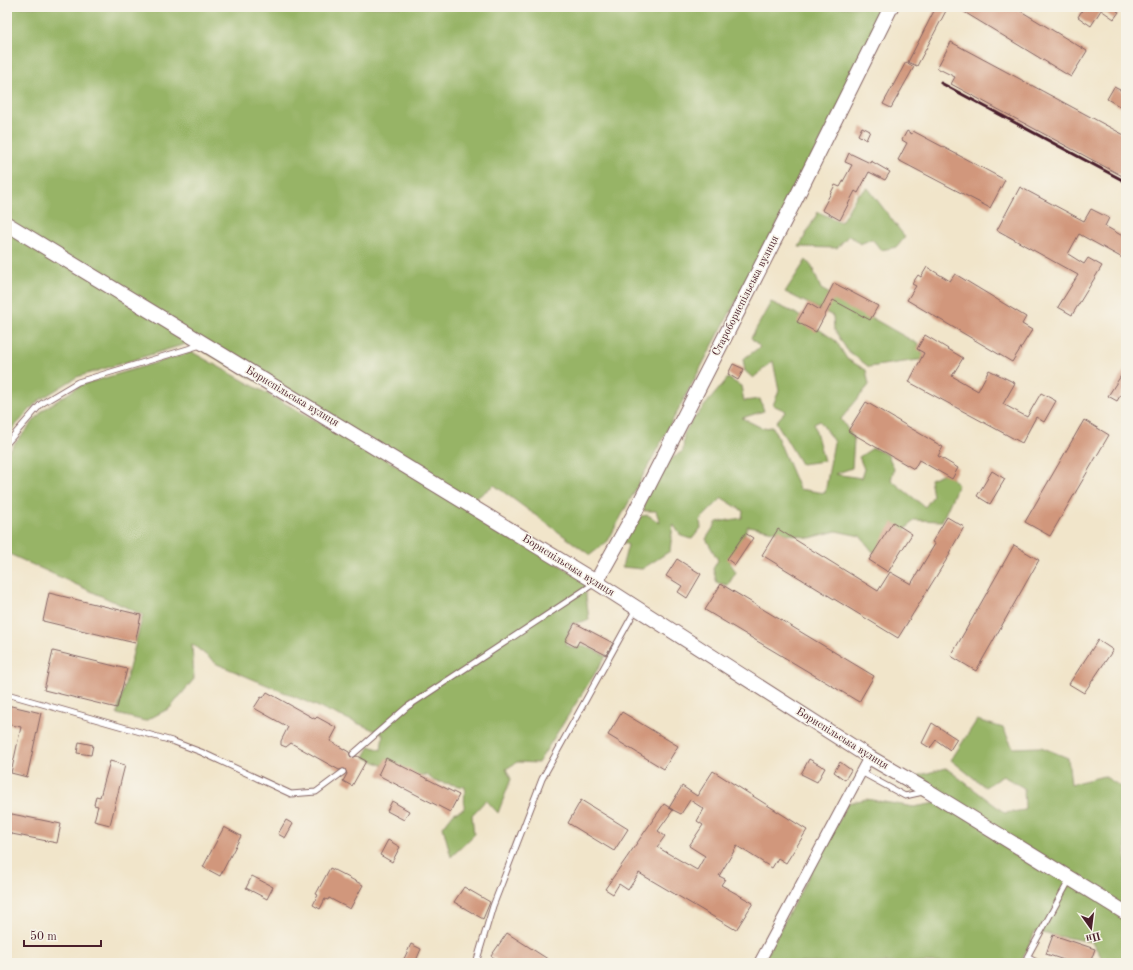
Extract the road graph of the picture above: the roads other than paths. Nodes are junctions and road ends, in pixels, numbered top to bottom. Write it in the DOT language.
graph roads {
  1 [pos="891,7"];
  2 [pos="7,224"];
  3 [pos="206,344"];
  4 [pos="7,443"];
  5 [pos="596,582"];
  6 [pos="637,608"];
  7 [pos="7,694"];
  8 [pos="353,754"];
  9 [pos="868,757"];
  10 [pos="343,772"];
  11 [pos="861,772"];
  12 [pos="928,791"];
  13 [pos="1070,878"];
  14 [pos="1126,913"];
  15 [pos="476,963"];
  16 [pos="759,963"];
  17 [pos="1038,963"];
  1 -- 5 [label="main road, Старобориспільська вулиця"];
  2 -- 3 [label="main road, Бориспільська вулиця"];
  3 -- 4 [label="lane"];
  3 -- 5 [label="main road, Бориспільська вулиця"];
  5 -- 6 [label="main road, Бориспільська вулиця"];
  5 -- 8 [label="lane"];
  6 -- 9 [label="main road, Бориспільська вулиця"];
  6 -- 15 [label="lane"];
  7 -- 10 [label="lane"];
  9 -- 11 [label="street"];
  9 -- 12 [label="main road, Бориспільська вулиця"];
  11 -- 12 [label="lane"];
  11 -- 16 [label="street"];
  12 -- 13 [label="main road, Бориспільська вулиця"];
  13 -- 14 [label="main road, Бориспільська вулиця"];
  13 -- 17 [label="lane"];
}
